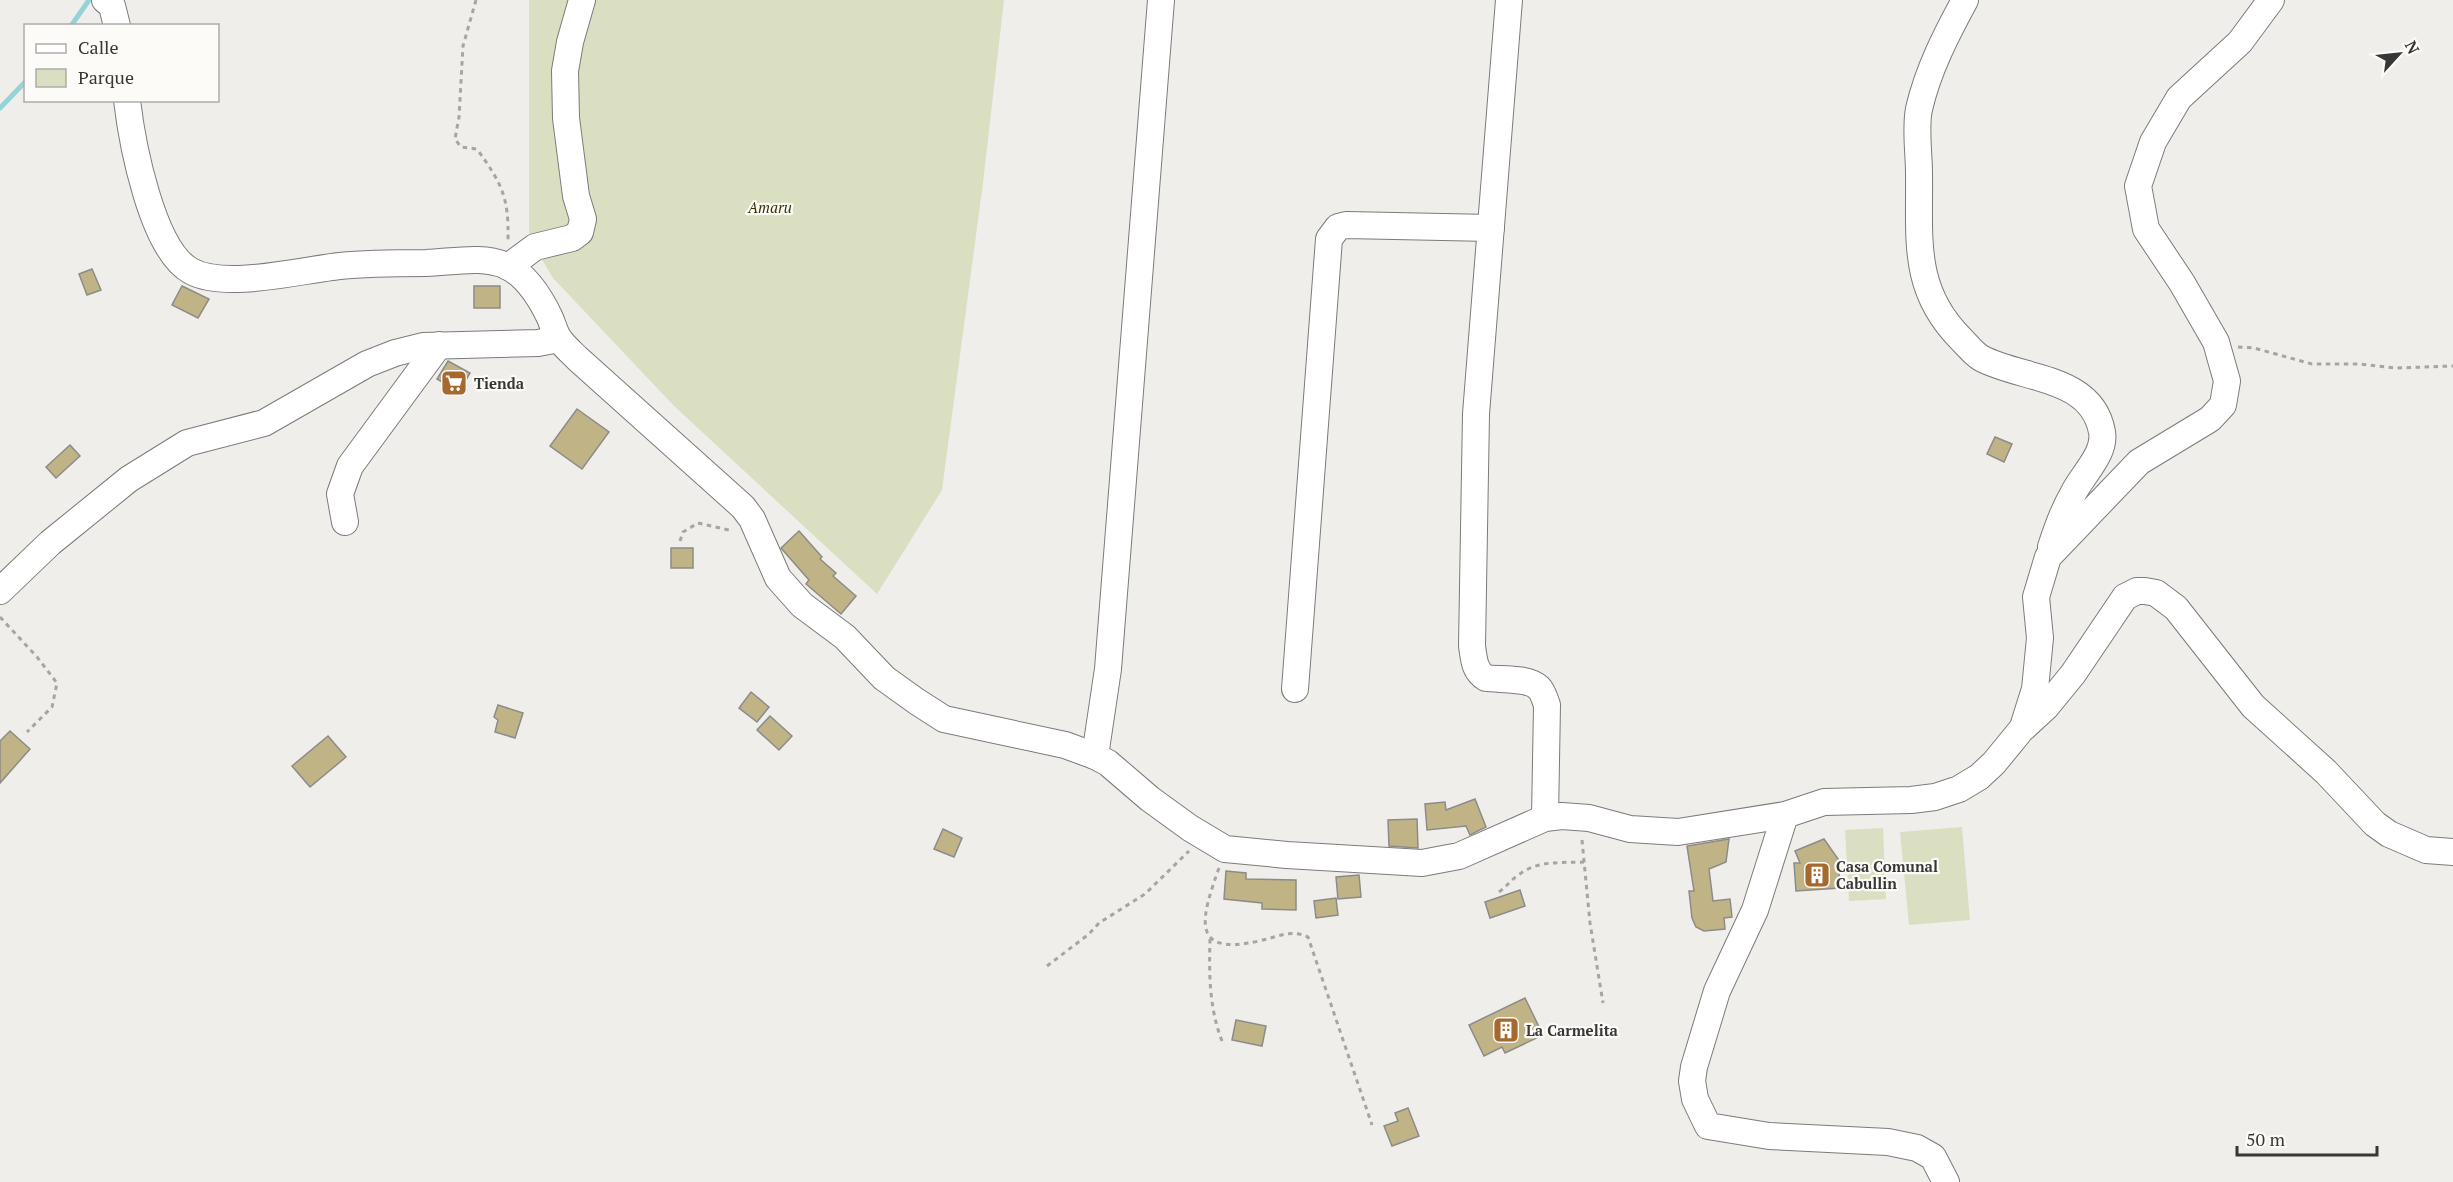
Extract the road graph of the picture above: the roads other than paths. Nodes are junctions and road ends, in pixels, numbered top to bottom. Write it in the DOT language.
graph roads {
  1 [pos="105,0"];
  2 [pos="582,0"];
  3 [pos="1161,0"];
  4 [pos="1509,0"];
  5 [pos="1965,0"];
  6 [pos="2271,0"];
  7 [pos="116,24"];
  8 [pos="127,102"];
  9 [pos="1491,228"];
  10 [pos="508,267"];
  11 [pos="559,339"];
  12 [pos="438,345"];
  13 [pos="345,522"];
  14 [pos="2048,557"];
  15 [pos="0,591"];
  16 [pos="1295,689"];
  17 [pos="2021,730"];
  18 [pos="1095,756"];
  19 [pos="1785,815"];
  20 [pos="1545,818"];
  21 [pos="2453,852"];
  22 [pos="1946,1182"];
  1 -- 7 [label="street"];
  2 -- 10 [label="street"];
  3 -- 18 [label="street"];
  4 -- 9 [label="street"];
  5 -- 14 [label="street"];
  6 -- 14 [label="street"];
  8 -- 10 [label="street"];
  9 -- 16 [label="street"];
  9 -- 20 [label="street"];
  10 -- 11 [label="street"];
  11 -- 12 [label="street"];
  11 -- 18 [label="street"];
  12 -- 13 [label="street"];
  12 -- 15 [label="street"];
  14 -- 17 [label="street"];
  17 -- 19 [label="street"];
  17 -- 21 [label="street"];
  18 -- 20 [label="street"];
  19 -- 20 [label="street"];
  19 -- 22 [label="street"];
}
